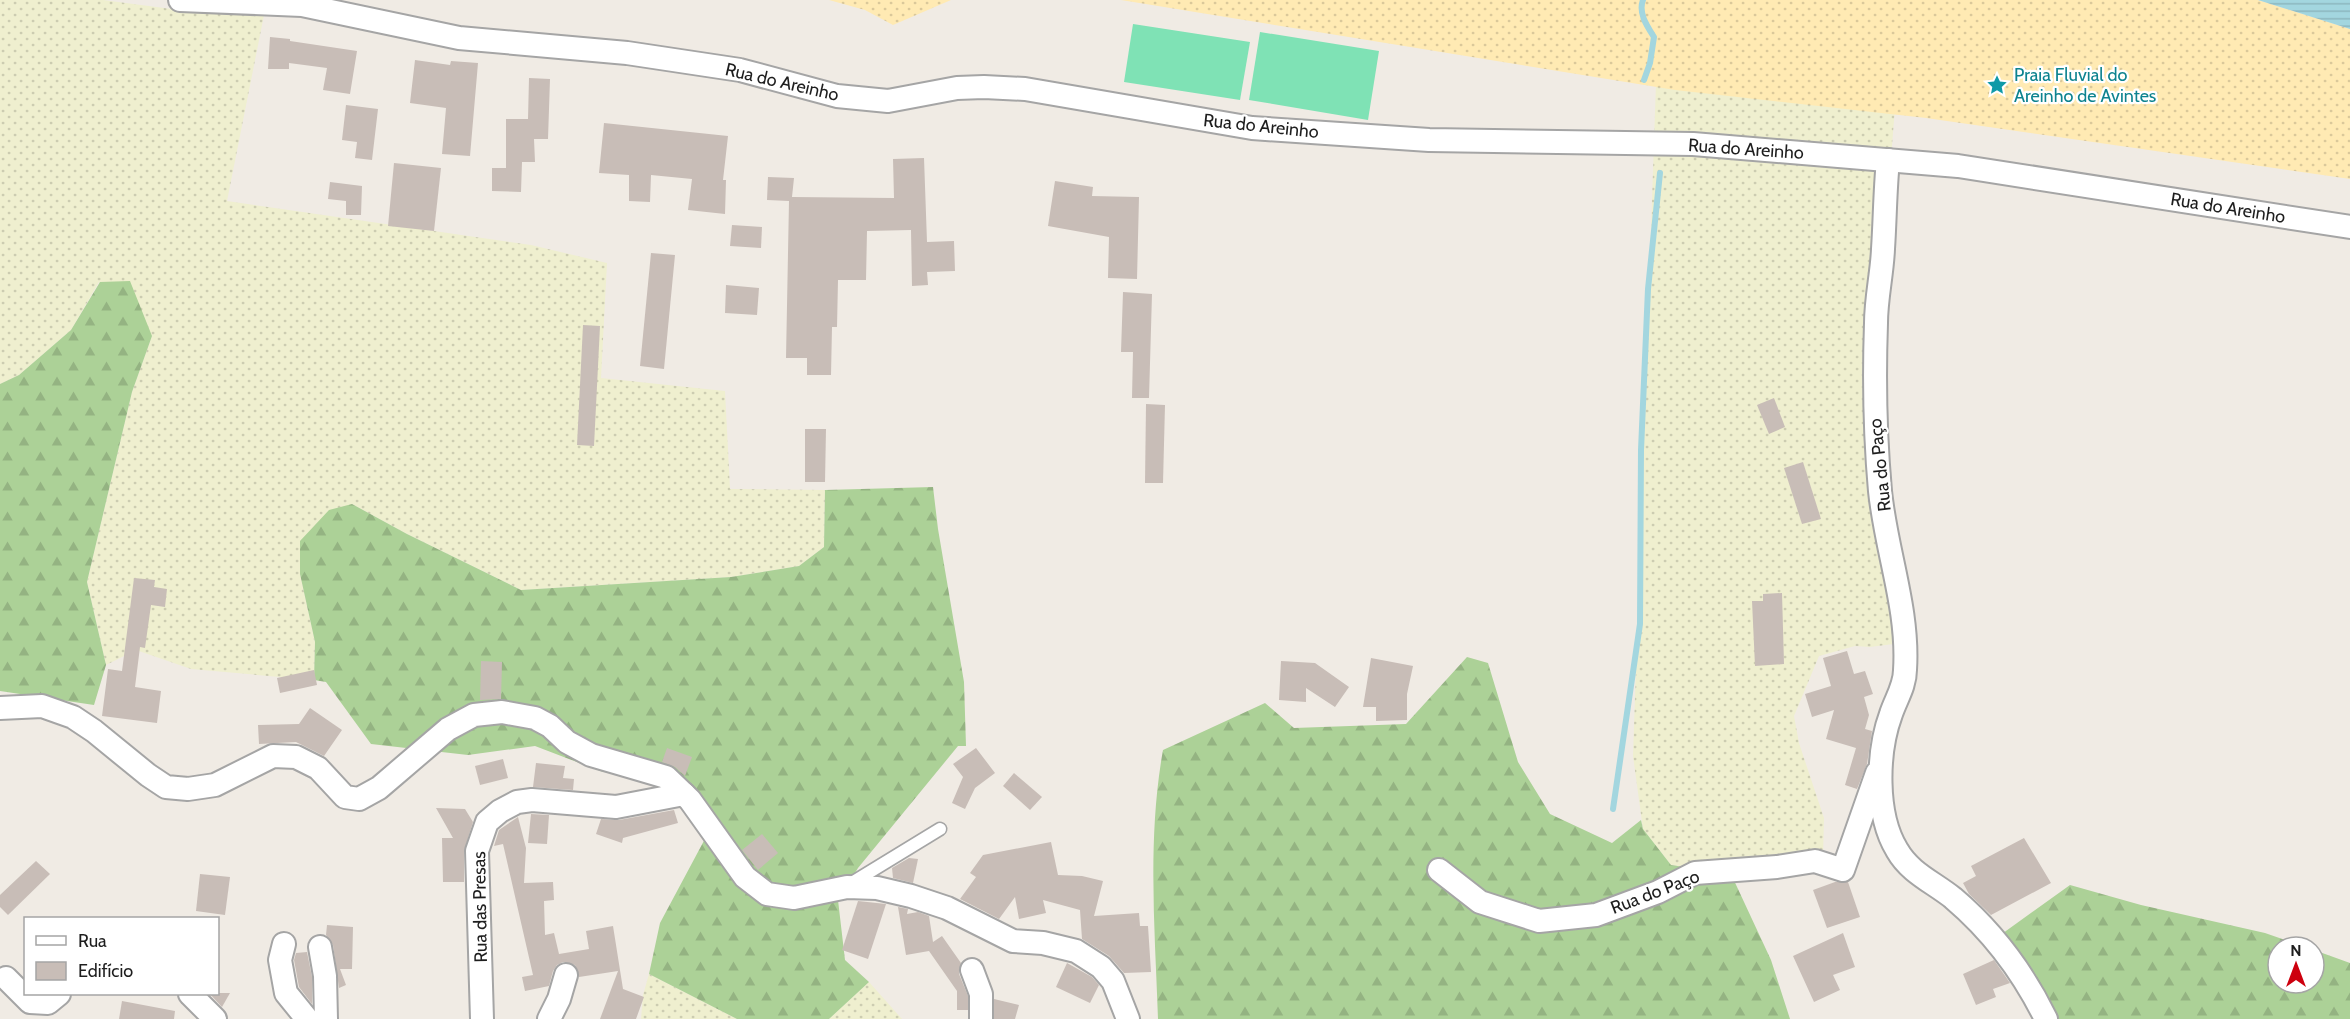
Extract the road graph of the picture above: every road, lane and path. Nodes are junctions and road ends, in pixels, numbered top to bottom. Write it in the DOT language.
graph roads {
  1 [pos="180,0"];
  2 [pos="1888,160"];
  3 [pos="2350,227"];
  4 [pos="0,708"];
  5 [pos="1881,764"];
  6 [pos="684,794"];
  7 [pos="940,829"];
  8 [pos="1439,870"];
  9 [pos="847,887"];
  10 [pos="284,944"];
  11 [pos="320,946"];
  12 [pos="972,970"];
  13 [pos="566,975"];
  14 [pos="6,978"];
  15 [pos="57,995"];
  16 [pos="192,995"];
  17 [pos="215,1019"];
  18 [pos="308,1019"];
  19 [pos="326,1019"];
  20 [pos="482,1019"];
  21 [pos="549,1019"];
  22 [pos="981,1019"];
  23 [pos="1128,1019"];
  24 [pos="2046,1019"];
  1 -- 2 [label="street, Rua do Areinho"];
  2 -- 3 [label="street, Rua do Areinho"];
  2 -- 5 [label="street, Rua do Paço"];
  4 -- 6 [label="street"];
  5 -- 8 [label="street, Rua do Paço"];
  5 -- 24 [label="street, Rua do Paço"];
  6 -- 9 [label="street"];
  6 -- 20 [label="street, Rua das Presas"];
  7 -- 9 [label="lane"];
  9 -- 23 [label="street"];
  10 -- 18 [label="street"];
  11 -- 19 [label="street"];
  12 -- 22 [label="street"];
  13 -- 21 [label="street"];
  14 -- 15 [label="street"];
  16 -- 17 [label="street"];
}
